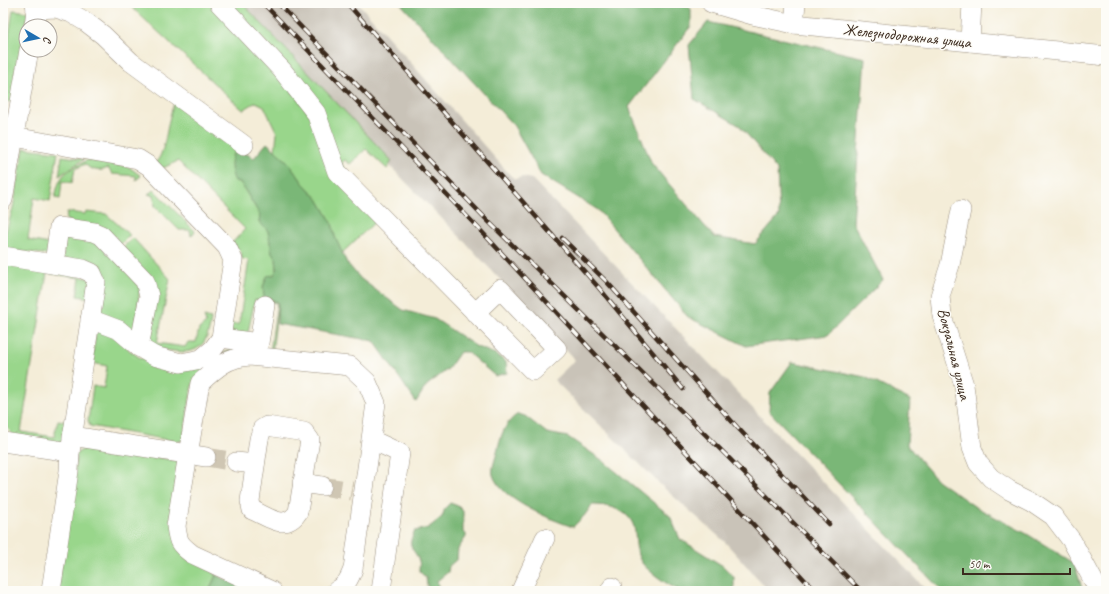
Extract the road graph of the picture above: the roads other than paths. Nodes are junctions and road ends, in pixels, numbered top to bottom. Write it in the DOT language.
graph roads {
  1 [pos="219,3"];
  2 [pos="711,3"];
  3 [pos="796,3"];
  4 [pos="972,3"];
  5 [pos="36,10"];
  6 [pos="794,24"];
  7 [pos="970,42"];
  8 [pos="1106,56"];
  9 [pos="27,58"];
  10 [pos="11,131"];
  11 [pos="244,145"];
  12 [pos="3,200"];
  13 [pos="961,210"];
  14 [pos="3,256"];
  15 [pos="54,264"];
  16 [pos="265,305"];
  17 [pos="476,313"];
  18 [pos="90,319"];
  19 [pos="221,338"];
  20 [pos="139,347"];
  21 [pos="372,440"];
  22 [pos="3,442"];
  23 [pos="71,444"];
  24 [pos="187,454"];
  25 [pos="206,457"];
  26 [pos="236,462"];
  27 [pos="255,464"];
  28 [pos="302,483"];
  29 [pos="322,486"];
  30 [pos="545,538"];
  31 [pos="51,591"];
  32 [pos="272,591"];
  33 [pos="336,591"];
  34 [pos="381,591"];
  35 [pos="521,591"];
  36 [pos="1099,591"];
  1 -- 17 [label="street"];
  2 -- 6 [label="street, Железнодорожная улица"];
  3 -- 6 [label="street"];
  4 -- 7 [label="street"];
  5 -- 11 [label="street"];
  6 -- 7 [label="street, Железнодорожная улица"];
  7 -- 8 [label="street, Железнодорожная улица"];
  9 -- 10 [label="street"];
  10 -- 12 [label="street"];
  10 -- 19 [label="street"];
  13 -- 36 [label="street, Вокзальная улица"];
  14 -- 15 [label="street"];
  15 -- 18 [label="street"];
  15 -- 20 [label="street"];
  16 -- 19 [label="street"];
  18 -- 20 [label="street"];
  18 -- 23 [label="street"];
  19 -- 20 [label="street"];
  21 -- 24 [label="street"];
  21 -- 33 [label="street"];
  21 -- 34 [label="street"];
  22 -- 23 [label="street"];
  23 -- 24 [label="street"];
  23 -- 31 [label="street"];
  24 -- 25 [label="street"];
  24 -- 32 [label="street"];
  26 -- 27 [label="street"];
  27 -- 28 [label="street"];
  27 -- 28 [label="street"];
  28 -- 29 [label="street"];
  30 -- 35 [label="street"];
}
